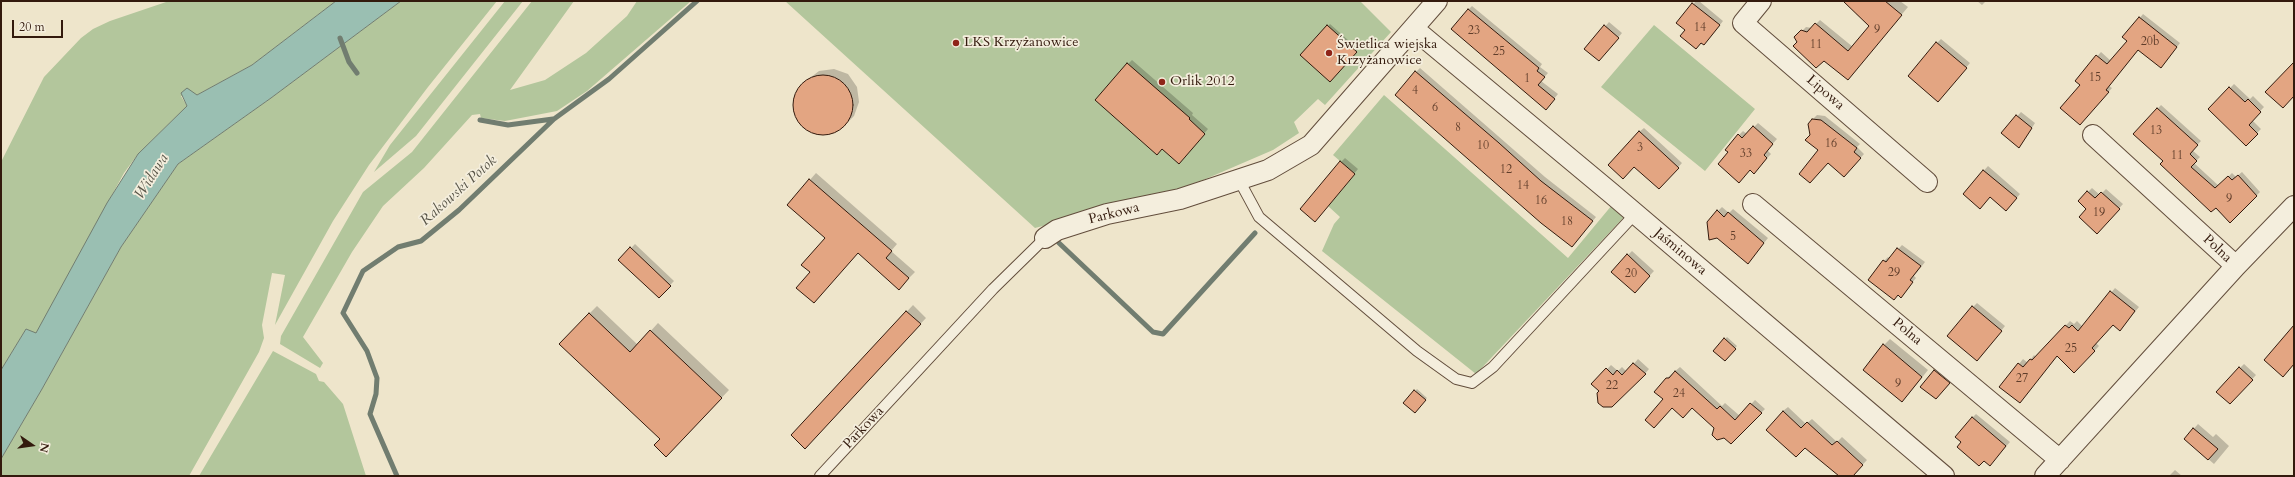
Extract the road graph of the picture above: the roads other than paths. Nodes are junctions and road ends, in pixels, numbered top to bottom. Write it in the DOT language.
graph roads {
  1 [pos="1437,1"];
  2 [pos="1761,1"];
  3 [pos="1414,29"];
  4 [pos="2093,134"];
  5 [pos="1239,180"];
  6 [pos="1927,182"];
  7 [pos="1753,204"];
  8 [pos="2294,206"];
  9 [pos="1635,214"];
  10 [pos="1045,238"];
  11 [pos="2236,266"];
  12 [pos="2060,460"];
  13 [pos="820,476"];
  14 [pos="1944,476"];
  15 [pos="2046,476"];
  1 -- 3 [label="street, Parkowa"];
  2 -- 6 [label="street, Lipowa"];
  3 -- 5 [label="street, Parkowa"];
  3 -- 9 [label="street, Jaśminowa"];
  4 -- 11 [label="street, Polna"];
  5 -- 9 [label="lane"];
  5 -- 10 [label="street, Parkowa"];
  7 -- 12 [label="street, Polna"];
  8 -- 11 [label="street, Polna"];
  9 -- 14 [label="street, Jaśminowa"];
  10 -- 13 [label="lane, Parkowa"];
  11 -- 12 [label="street, Polna"];
  12 -- 15 [label="street, Polna"];
}
